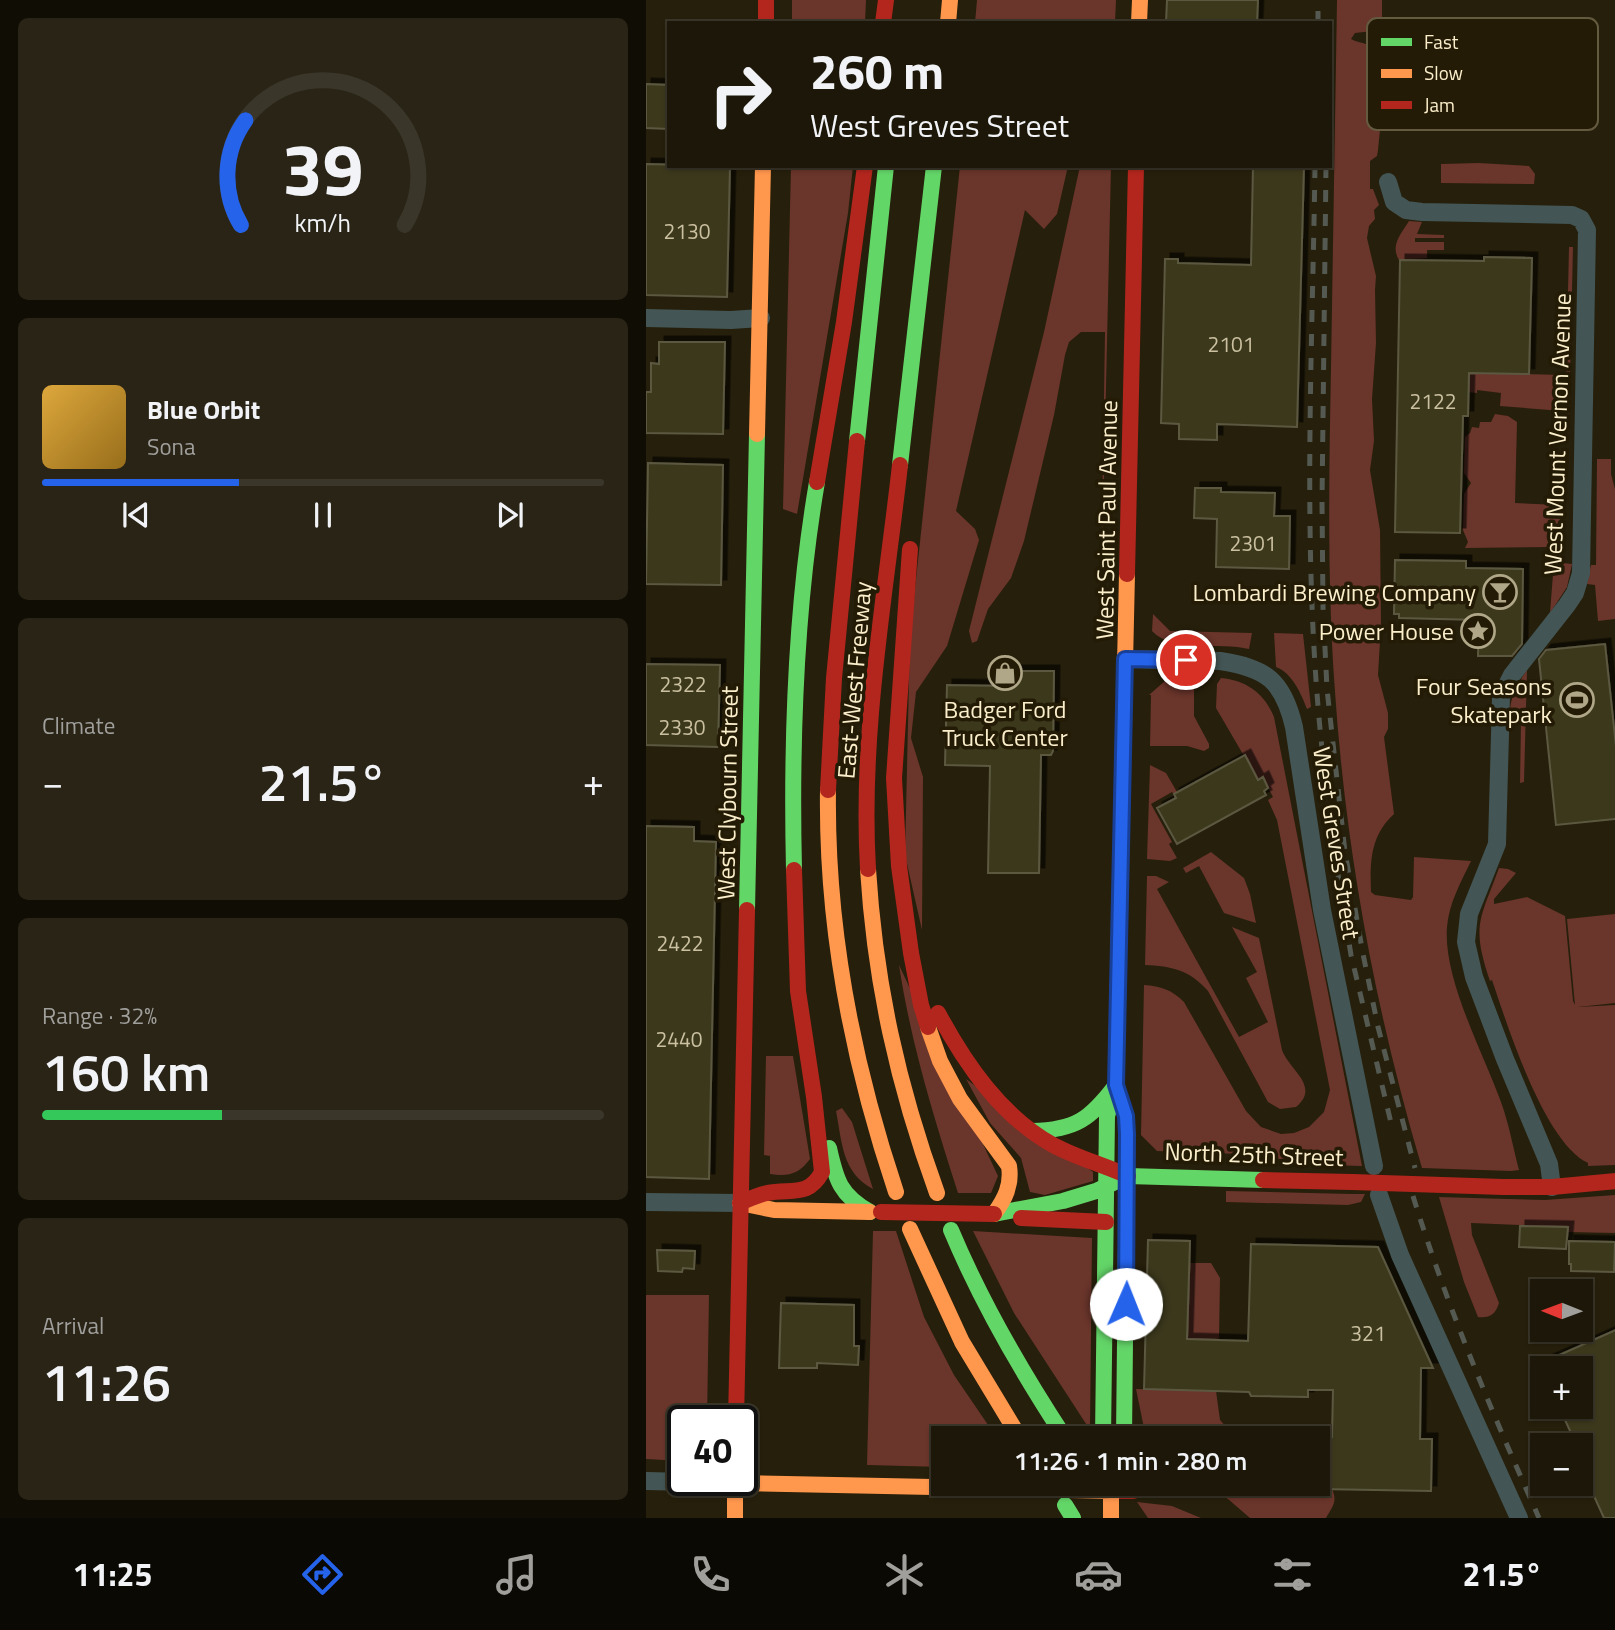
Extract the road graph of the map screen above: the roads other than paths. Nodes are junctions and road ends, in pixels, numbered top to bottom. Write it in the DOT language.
graph roads {
  1 [pos="766,0"];
  2 [pos="886,0"];
  3 [pos="950,0"];
  4 [pos="1140,0"];
  5 [pos="766,21"];
  6 [pos="883,21"];
  7 [pos="948,21"];
  8 [pos="1140,21"];
  9 [pos="763,168"];
  10 [pos="865,168"];
  11 [pos="886,168"];
  12 [pos="934,168"];
  13 [pos="1136,168"];
  14 [pos="1388,182"];
  15 [pos="929,216"];
  16 [pos="646,318"];
  17 [pos="761,318"];
  18 [pos="919,440"];
  19 [pos="911,528"];
  20 [pos="1125,659"];
  21 [pos="907,924"];
  22 [pos="1116,1085"];
  23 [pos="814,1097"];
  24 [pos="1032,1131"];
  25 [pos="1106,1166"];
  26 [pos="1374,1166"];
  27 [pos="1128,1176"];
  28 [pos="1615,1181"];
  29 [pos="1552,1187"];
  30 [pos="1106,1188"];
  31 [pos="896,1192"];
  32 [pos="937,1193"];
  33 [pos="1379,1195"];
  34 [pos="646,1202"];
  35 [pos="740,1203"];
  36 [pos="875,1212"];
  37 [pos="994,1214"];
  38 [pos="1106,1222"];
  39 [pos="910,1229"];
  40 [pos="952,1230"];
  41 [pos="736,1405"];
  42 [pos="1013,1426"];
  43 [pos="1057,1426"];
  44 [pos="1103,1426"];
  45 [pos="1124,1426"];
  46 [pos="646,1481"];
  47 [pos="667,1481"];
  48 [pos="758,1483"];
  49 [pos="931,1487"];
  50 [pos="735,1496"];
  51 [pos="1112,1496"];
  52 [pos="735,1518"];
  53 [pos="1111,1518"];
  54 [pos="1519,1518"];
  1 -- 5 [label="main road"];
  2 -- 6 [label="main road"];
  3 -- 7 [label="main road"];
  4 -- 8 [label="main road"];
  9 -- 17 [label="main road, West Clybourn Street"];
  10 -- 23 [label="main road"];
  11 -- 31 [label="main road, East-West Freeway"];
  12 -- 15 [label="main road, East-West Freeway"];
  13 -- 20 [label="main road, West Saint Paul Avenue"];
  14 -- 29 [label="street, West Mount Vernon Avenue"];
  15 -- 18 [label="main road"];
  15 -- 32 [label="main road, East-West Freeway"];
  16 -- 17 [label="street"];
  17 -- 35 [label="main road, West Clybourn Street"];
  19 -- 21 [label="main road"];
  20 -- 22 [label="main road, West Saint Paul Avenue"];
  20 -- 26 [label="street, West Greves Street"];
  21 -- 24 [label="main road"];
  21 -- 37 [label="main road"];
  22 -- 24 [label="main road"];
  22 -- 25 [label="main road, West Saint Paul Avenue"];
  22 -- 27 [label="main road, West Saint Paul Avenue"];
  23 -- 35 [label="main road"];
  23 -- 36 [label="main road"];
  24 -- 25 [label="main road"];
  25 -- 27 [label="main road"];
  25 -- 30 [label="main road, West Saint Paul Avenue"];
  27 -- 29 [label="main road, North 25th Street, bridge"];
  27 -- 30 [label="main road"];
  27 -- 45 [label="main road, West Saint Paul Avenue"];
  28 -- 29 [label="main road, North 25th Street"];
  30 -- 37 [label="main road"];
  30 -- 38 [label="main road, West Saint Paul Avenue"];
  33 -- 54 [label="street"];
  34 -- 35 [label="street"];
  35 -- 36 [label="main road"];
  35 -- 41 [label="main road, West Clybourn Street"];
  36 -- 37 [label="main road, bridge"];
  37 -- 38 [label="main road"];
  38 -- 44 [label="main road, West Saint Paul Avenue"];
  39 -- 42 [label="main road"];
  40 -- 43 [label="main road"];
  46 -- 47 [label="street"];
  48 -- 49 [label="main road, bridge"];
  50 -- 52 [label="main road"];
  51 -- 53 [label="main road, bridge"];
}
